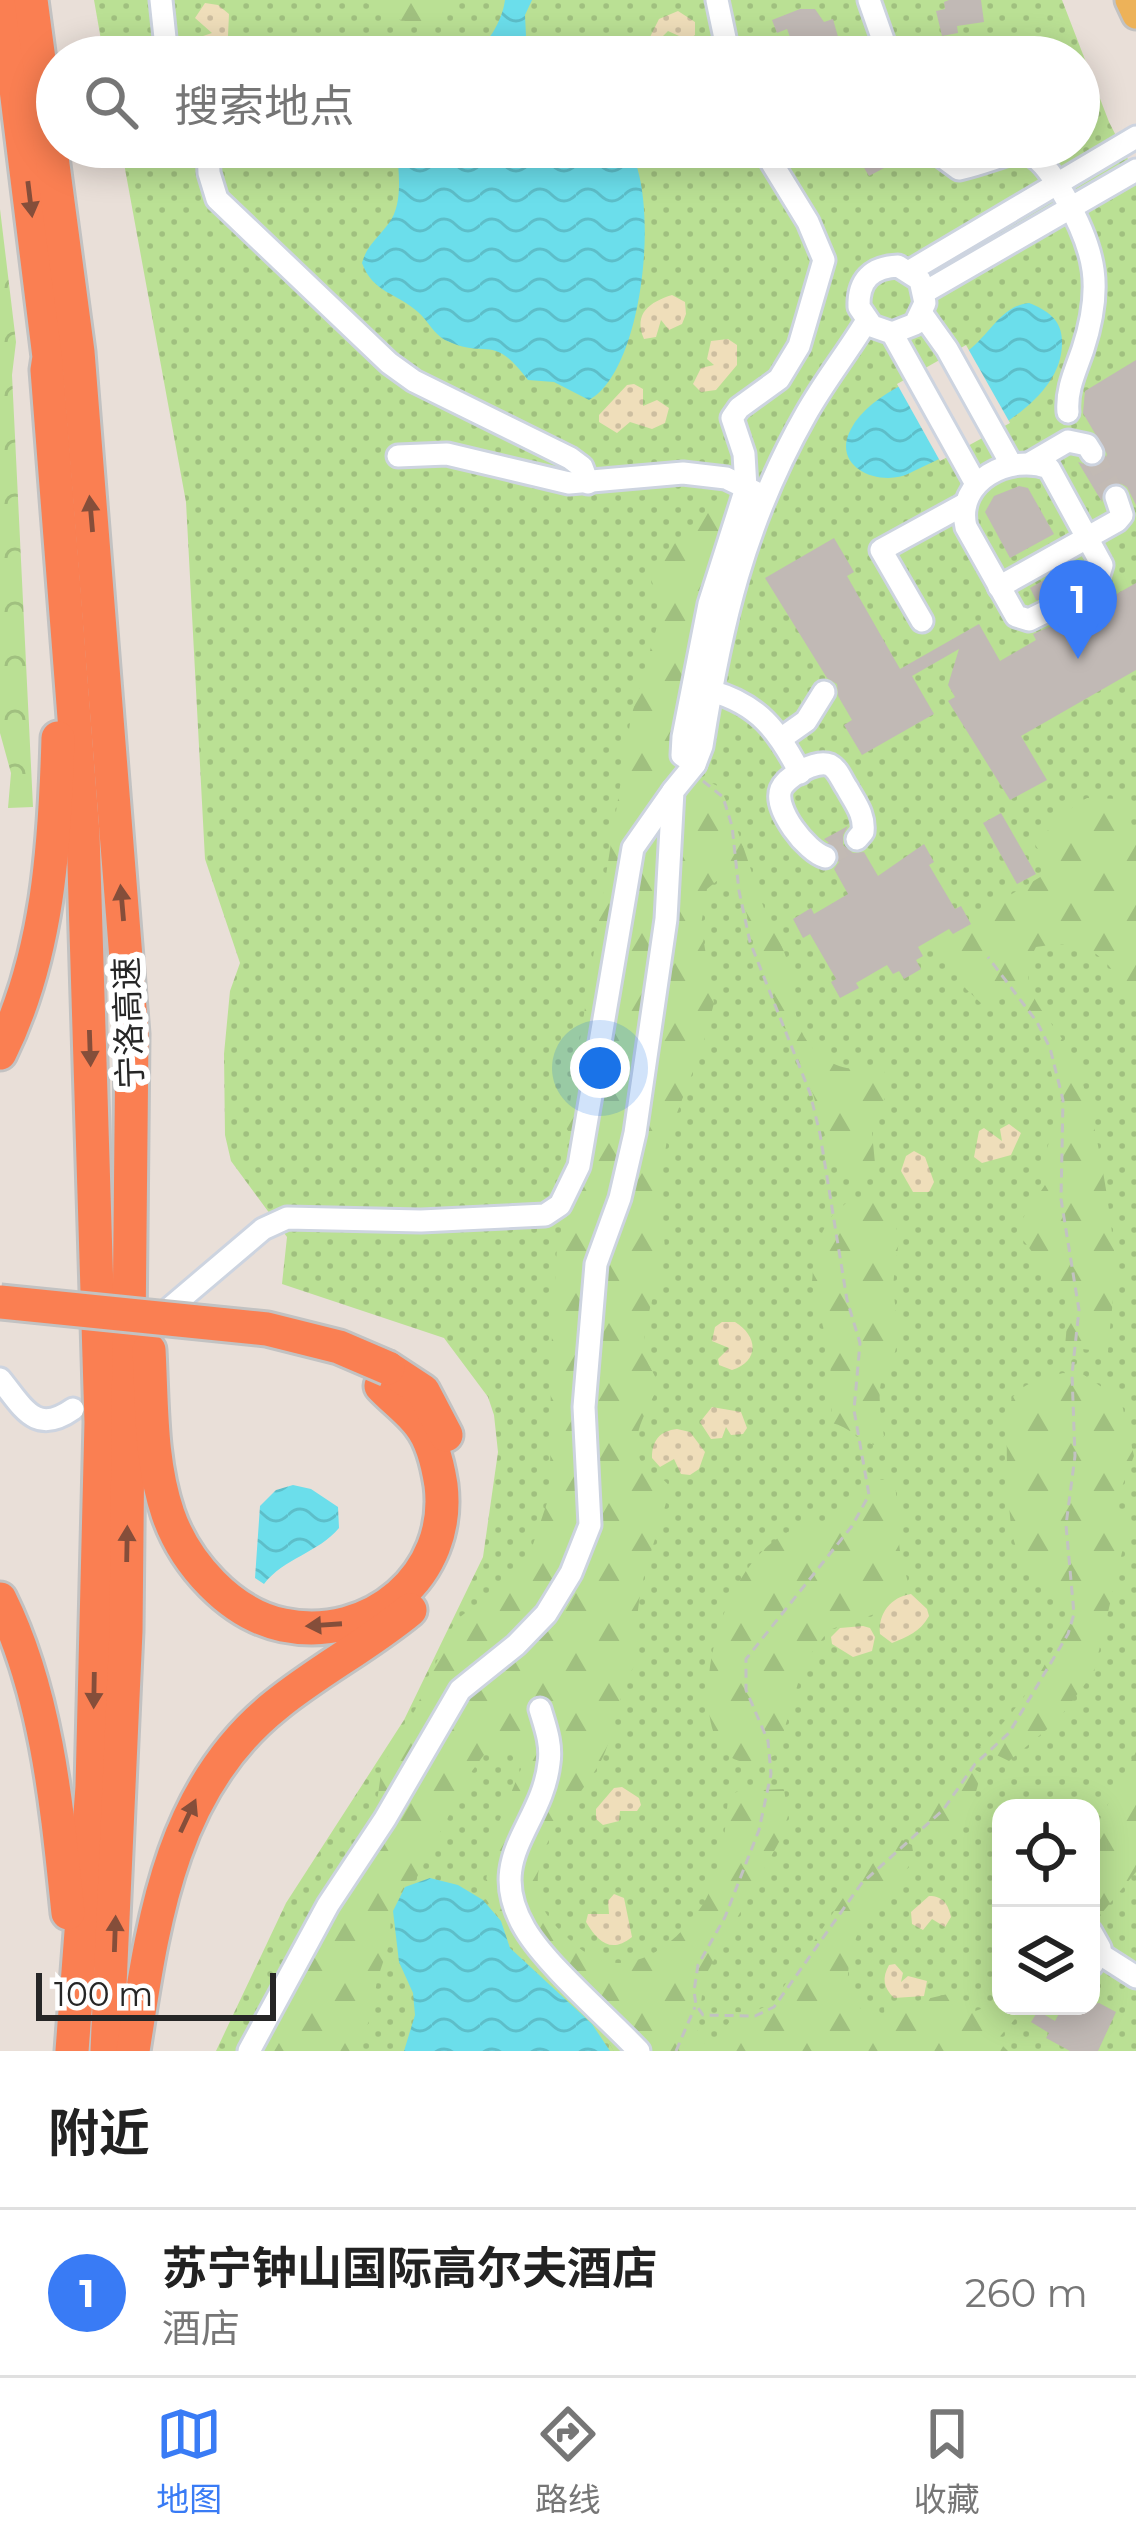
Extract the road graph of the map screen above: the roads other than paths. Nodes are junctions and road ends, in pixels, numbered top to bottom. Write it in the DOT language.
graph roads {
  1 [pos="5,0"];
  2 [pos="31,0"];
  3 [pos="161,0"];
  4 [pos="717,0"];
  5 [pos="869,0"];
  6 [pos="1129,0"];
  7 [pos="1136,15"];
  8 [pos="165,36"];
  9 [pos="725,36"];
  10 [pos="882,36"];
  11 [pos="36,37"];
  12 [pos="1136,137"];
  13 [pos="1100,158"];
  14 [pos="53,168"];
  15 [pos="209,168"];
  16 [pos="775,168"];
  17 [pos="1044,168"];
  18 [pos="1084,168"];
  19 [pos="1136,170"];
  20 [pos="1057,184"];
  21 [pos="1071,207"];
  22 [pos="910,271"];
  23 [pos="923,303"];
  24 [pos="866,322"];
  25 [pos="892,333"];
  26 [pos="47,370"];
  27 [pos="1068,412"];
  28 [pos="1092,454"];
  29 [pos="398,456"];
  30 [pos="1022,463"];
  31 [pos="588,483"];
  32 [pos="756,493"];
  33 [pos="971,494"];
  34 [pos="1116,497"];
  35 [pos="1087,538"];
  36 [pos="999,587"];
  37 [pos="1087,589"];
  38 [pos="1043,613"];
  39 [pos="922,621"];
  40 [pos="710,691"];
  41 [pos="824,692"];
  42 [pos="782,738"];
  43 [pos="692,768"];
  44 [pos="800,773"];
  45 [pos="673,791"];
  46 [pos="857,838"];
  47 [pos="825,857"];
  48 [pos="132,1034"];
  49 [pos="0,1053"];
  50 [pos="0,1302"];
  51 [pos="170,1308"];
  52 [pos="0,1321"];
  53 [pos="384,1377"];
  54 [pos="0,1379"];
  55 [pos="73,1409"];
  56 [pos="0,1599"];
  57 [pos="540,1708"];
  58 [pos="1100,1962"];
  59 [pos="1136,1977"];
  60 [pos="77,1998"];
  61 [pos="72,2051"];
  62 [pos="107,2051"];
  63 [pos="133,2051"];
  64 [pos="249,2051"];
  65 [pos="639,2051"];
  1 -- 26 [label="highway, 宁洛高速, one-way"];
  11 -- 2 [label="highway, 宁洛高速, one-way"];
  3 -- 8 [label="street"];
  4 -- 9 [label="street"];
  5 -- 10 [label="street"];
  6 -- 7 [label="main road"];
  12 -- 13 [label="street"];
  48 -- 14 [label="highway, 宁洛高速, one-way"];
  15 -- 31 [label="street"];
  16 -- 32 [label="street"];
  17 -- 20 [label="street"];
  18 -- 20 [label="street"];
  19 -- 21 [label="street"];
  20 -- 21 [label="street"];
  20 -- 22 [label="street"];
  21 -- 23 [label="street"];
  21 -- 27 [label="street"];
  22 -- 23 [label="street"];
  22 -- 24 [label="street"];
  23 -- 25 [label="street"];
  23 -- 30 [label="street"];
  24 -- 25 [label="street"];
  24 -- 32 [label="street"];
  25 -- 33 [label="street"];
  26 -- 49 [label="highway"];
  26 -- 60 [label="highway, 宁洛高速, one-way"];
  28 -- 30 [label="street"];
  29 -- 31 [label="street"];
  30 -- 33 [label="street"];
  30 -- 35 [label="street"];
  31 -- 32 [label="street"];
  32 -- 40 [label="street"];
  32 -- 43 [label="street"];
  33 -- 36 [label="street"];
  33 -- 39 [label="street"];
  34 -- 35 [label="street"];
  35 -- 36 [label="street"];
  35 -- 37 [label="street"];
  36 -- 38 [label="street"];
  40 -- 42 [label="street"];
  40 -- 43 [label="street"];
  41 -- 42 [label="street"];
  42 -- 44 [label="street"];
  43 -- 45 [label="street"];
  44 -- 46 [label="street"];
  44 -- 47 [label="street"];
  45 -- 51 [label="street"];
  45 -- 64 [label="street"];
  53 -- 48 [label="highway, one-way"];
  62 -- 48 [label="highway, 宁洛高速, one-way"];
  50 -- 53 [label="highway, bridge"];
  52 -- 53 [label="highway"];
  63 -- 53 [label="highway, one-way"];
  54 -- 55 [label="street"];
  56 -- 60 [label="highway"];
  57 -- 65 [label="street"];
  58 -- 59 [label="street"];
  60 -- 61 [label="highway, 宁洛高速"];
}
